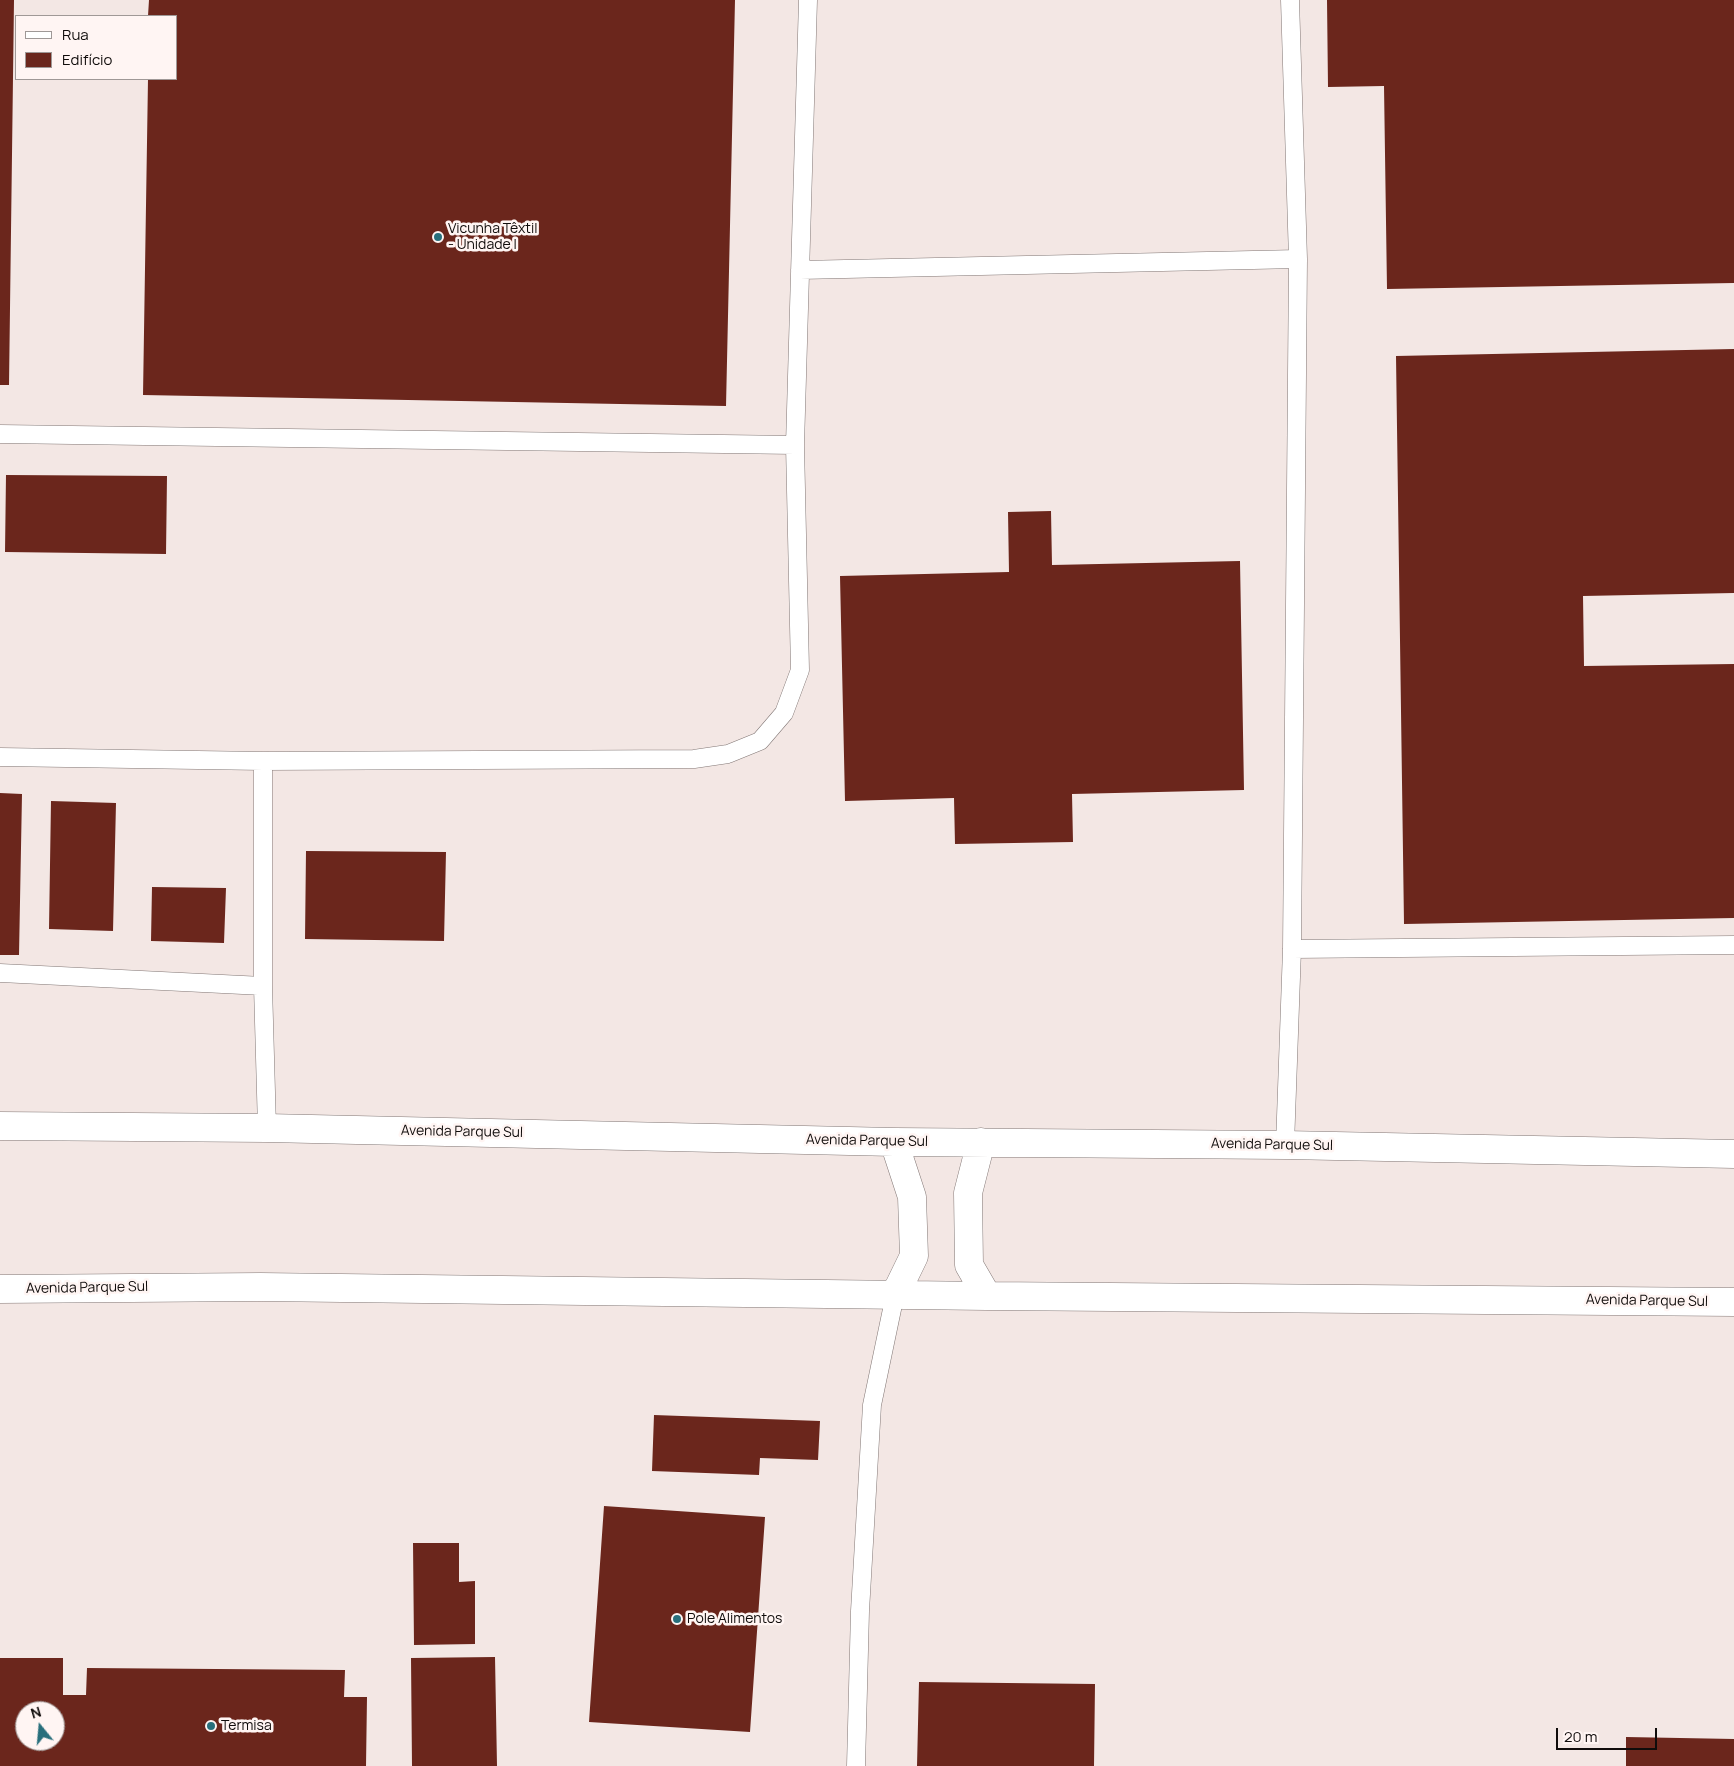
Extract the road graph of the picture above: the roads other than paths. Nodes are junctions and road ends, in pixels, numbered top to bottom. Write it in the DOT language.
graph roads {
  1 [pos="808,0"];
  2 [pos="1290,0"];
  3 [pos="1298,258"];
  4 [pos="800,270"];
  5 [pos="0,434"];
  6 [pos="795,445"];
  7 [pos="0,757"];
  8 [pos="263,761"];
  9 [pos="1734,945"];
  10 [pos="1292,949"];
  11 [pos="0,973"];
  12 [pos="263,986"];
  13 [pos="0,1126"];
  14 [pos="267,1128"];
  15 [pos="894,1142"];
  16 [pos="981,1142"];
  17 [pos="1285,1145"];
  18 [pos="1734,1154"];
  19 [pos="0,1289"];
  20 [pos="895,1295"];
  21 [pos="987,1296"];
  22 [pos="1734,1302"];
  23 [pos="856,1766"];
  1 -- 4 [label="lane"];
  2 -- 3 [label="lane"];
  3 -- 4 [label="lane"];
  3 -- 10 [label="lane"];
  4 -- 6 [label="lane"];
  5 -- 6 [label="lane"];
  6 -- 8 [label="lane"];
  7 -- 8 [label="lane"];
  8 -- 12 [label="lane"];
  9 -- 10 [label="lane"];
  10 -- 17 [label="lane"];
  11 -- 12 [label="lane"];
  12 -- 14 [label="lane"];
  13 -- 14 [label="street, Avenida Parque Sul"];
  14 -- 15 [label="street, Avenida Parque Sul"];
  15 -- 16 [label="street, Avenida Parque Sul"];
  15 -- 20 [label="street"];
  16 -- 17 [label="street, Avenida Parque Sul"];
  16 -- 21 [label="street"];
  17 -- 18 [label="street, Avenida Parque Sul"];
  19 -- 20 [label="street, Avenida Parque Sul"];
  20 -- 21 [label="street, Avenida Parque Sul"];
  20 -- 23 [label="lane"];
  21 -- 22 [label="street, Avenida Parque Sul"];
}
